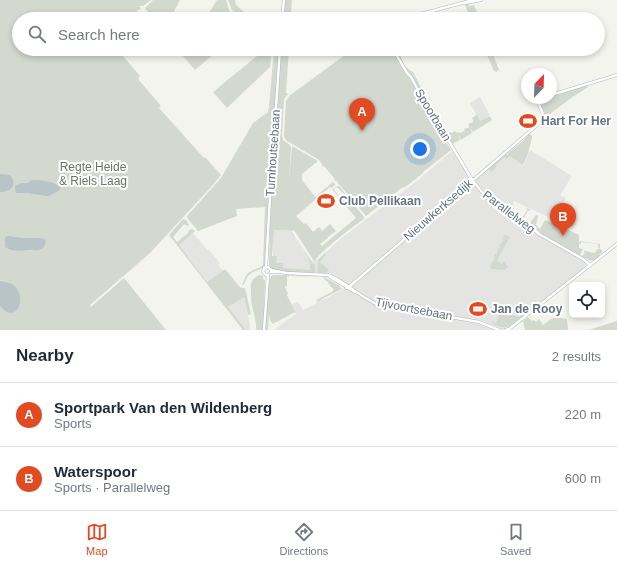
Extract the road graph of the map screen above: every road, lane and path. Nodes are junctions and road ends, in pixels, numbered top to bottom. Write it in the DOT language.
graph roads {
  1 [pos="284,0"];
  2 [pos="472,0"];
  3 [pos="481,0"];
  4 [pos="460,3"];
  5 [pos="283,12"];
  6 [pos="428,12"];
  7 [pos="280,56"];
  8 [pos="397,56"];
  9 [pos="616,75"];
  10 [pos="557,93"];
  11 [pos="538,104"];
  12 [pos="472,181"];
  13 [pos="617,244"];
  14 [pos="590,265"];
  15 [pos="267,267"];
  16 [pos="271,271"];
  17 [pos="267,275"];
  18 [pos="348,287"];
  19 [pos="493,329"];
  20 [pos="264,330"];
  21 [pos="499,330"];
  22 [pos="506,330"];
  1 -- 5 [label="street"];
  2 -- 4 [label="street"];
  3 -- 4 [label="street"];
  4 -- 6 [label="street"];
  7 -- 15 [label="street, Turnhoutsebaan"];
  8 -- 12 [label="street, Spoorbaan"];
  9 -- 10 [label="street"];
  11 -- 12 [label="street, Nieuwkerksedijk"];
  12 -- 14 [label="street, Parallelweg"];
  12 -- 18 [label="street, Nieuwkerksedijk"];
  13 -- 14 [label="street"];
  14 -- 22 [label="street"];
  15 -- 16 [label="street"];
  15 -- 17 [label="street"];
  16 -- 17 [label="street"];
  16 -- 18 [label="street, Tijvoortsebaan"];
  17 -- 20 [label="street"];
  18 -- 19 [label="street, Tijvoortsebaan"];
  19 -- 21 [label="street, Tijvoortsebaan"];
}
